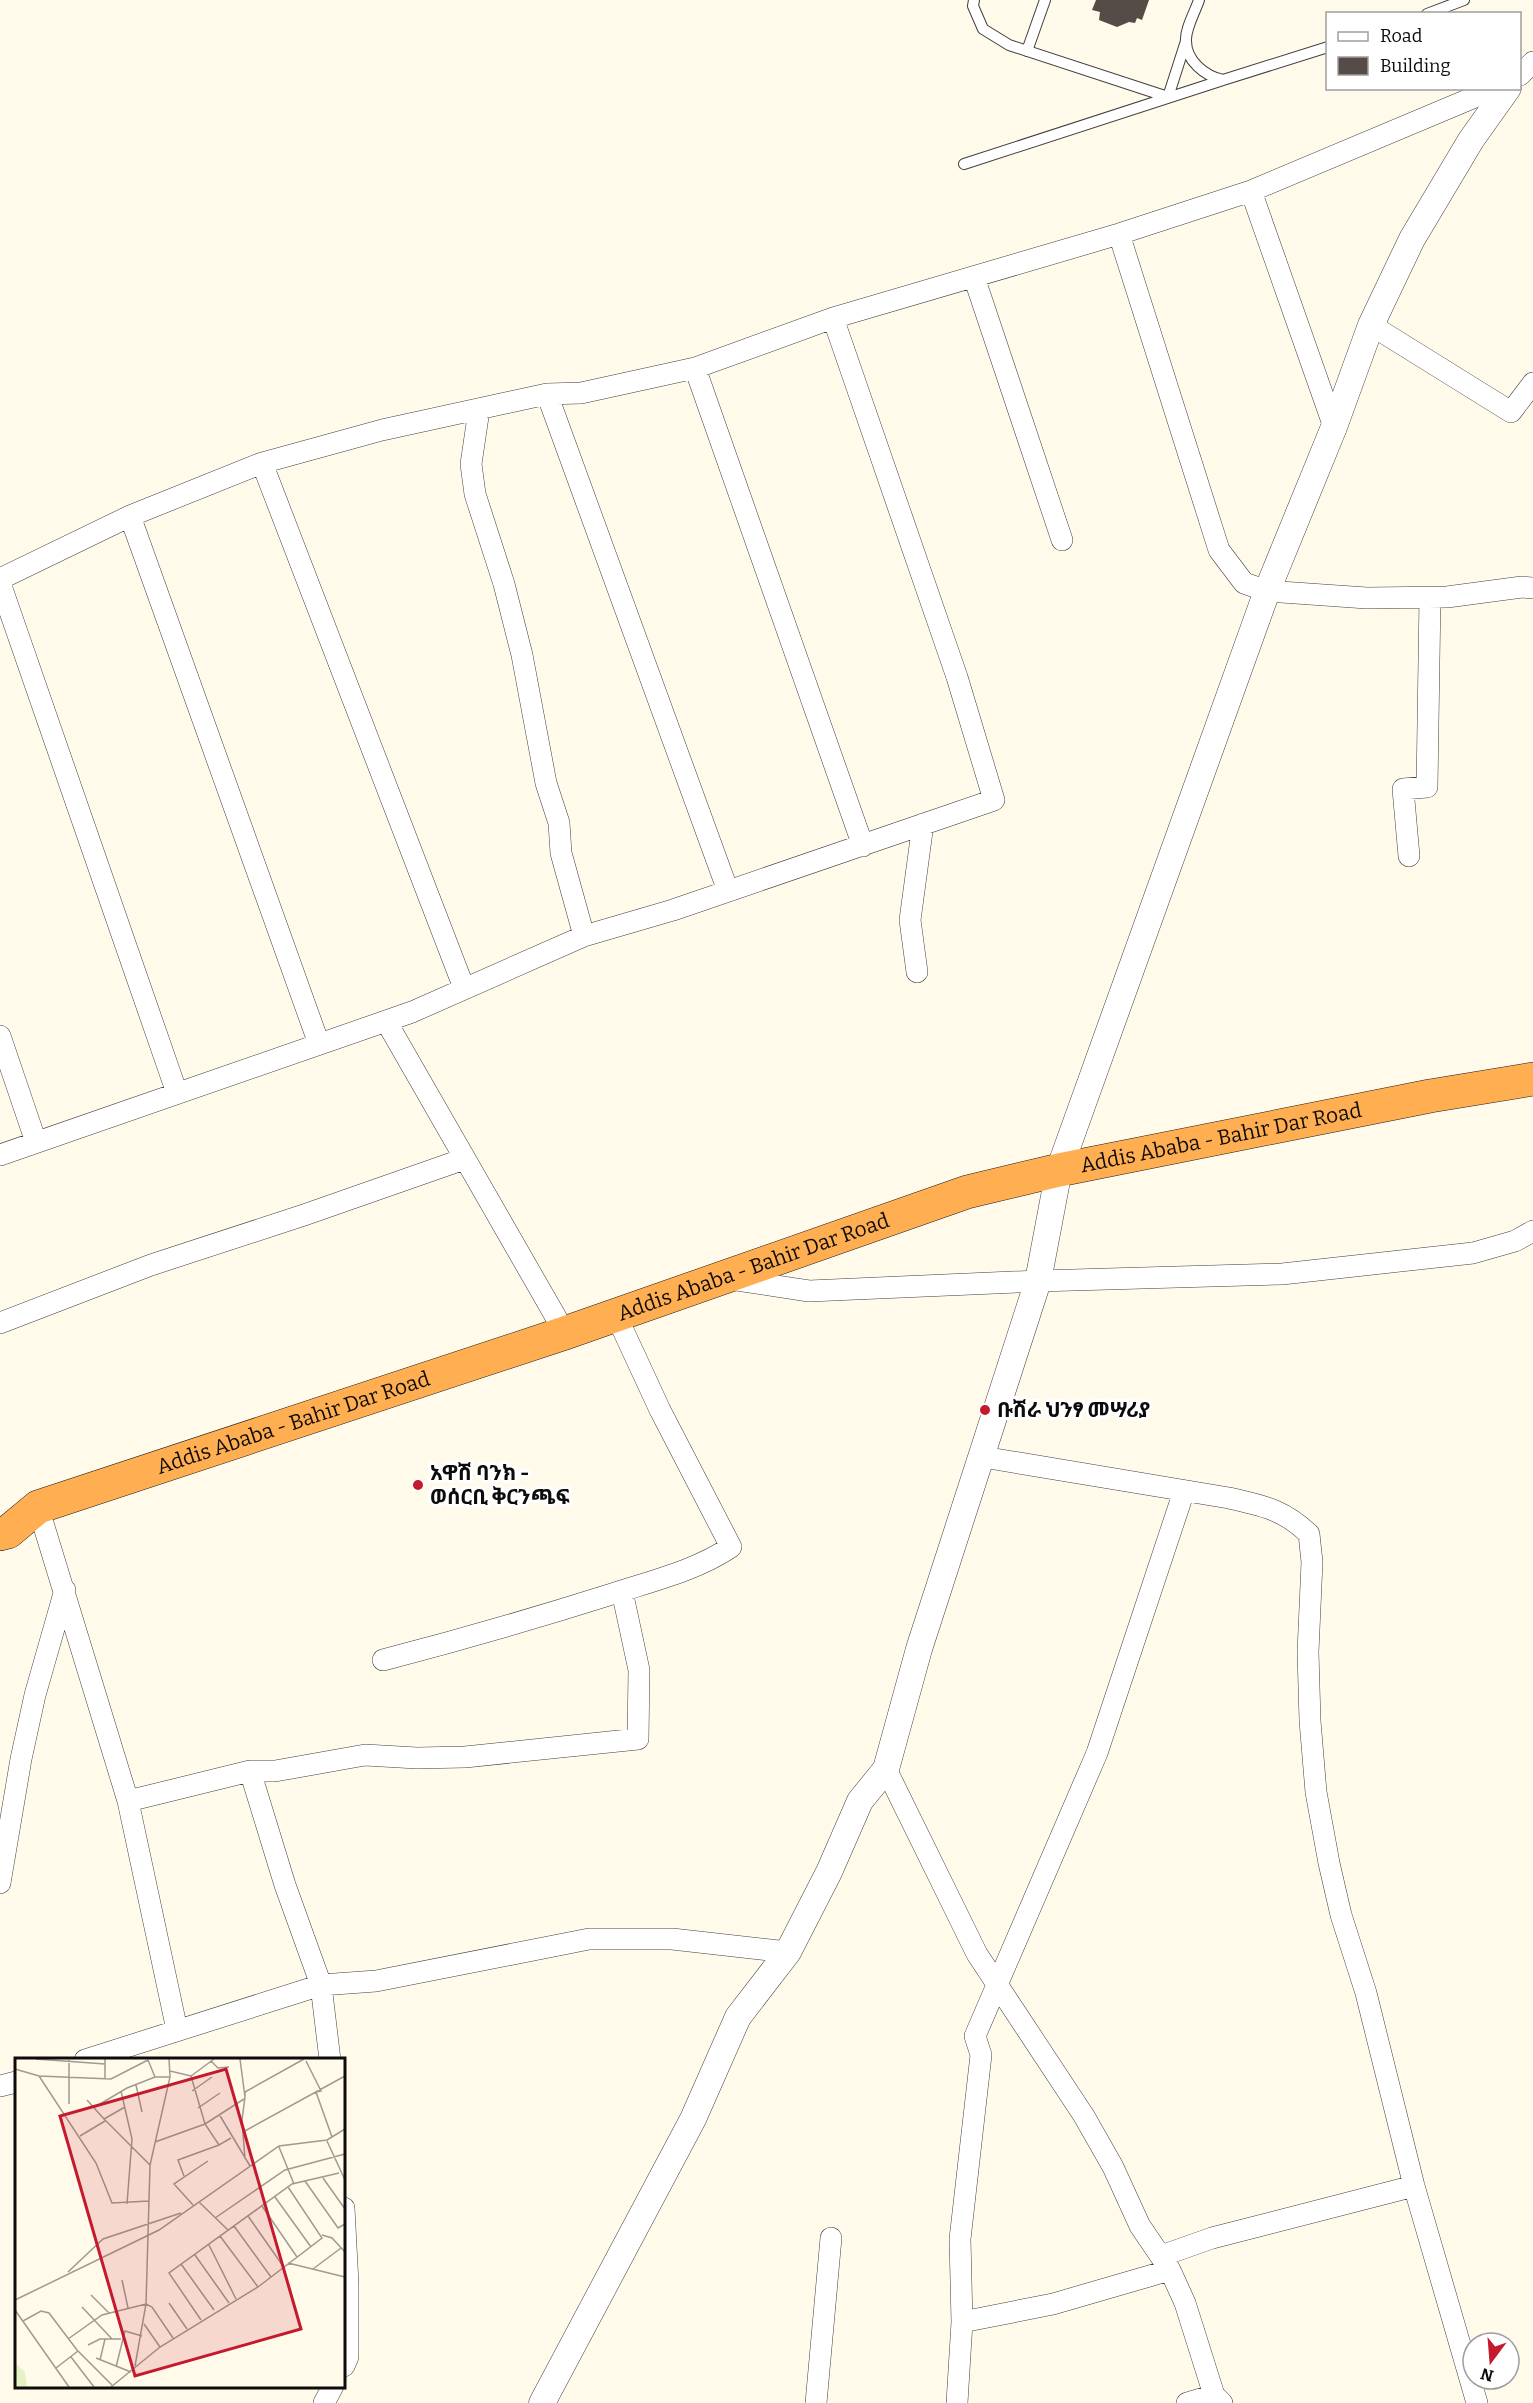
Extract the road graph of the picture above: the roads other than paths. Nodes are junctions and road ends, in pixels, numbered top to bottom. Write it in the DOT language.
graph roads {
  1 [pos="974,0"];
  2 [pos="1045,0"];
  3 [pos="1199,0"];
  4 [pos="1464,0"];
  5 [pos="1432,12"];
  6 [pos="1186,40"];
  7 [pos="1326,48"];
  8 [pos="1027,51"];
  9 [pos="1533,62"];
  10 [pos="1521,74"];
  11 [pos="1223,80"];
  12 [pos="1491,90"];
  13 [pos="1507,90"];
  14 [pos="1168,97"];
  15 [pos="964,164"];
  16 [pos="1251,191"];
  17 [pos="1119,234"];
  18 [pos="974,278"];
  19 [pos="833,318"];
  20 [pos="1371,326"];
  21 [pos="694,368"];
  22 [pos="1533,383"];
  23 [pos="547,394"];
  24 [pos="479,410"];
  25 [pos="1335,427"];
  26 [pos="262,463"];
  27 [pos="130,516"];
  28 [pos="1062,540"];
  29 [pos="0,581"];
  30 [pos="1533,588"];
  31 [pos="1267,591"];
  32 [pos="1430,597"];
  33 [pos="923,824"];
  34 [pos="862,846"];
  35 [pos="1409,856"];
  36 [pos="728,891"];
  37 [pos="584,936"];
  38 [pos="917,972"];
  39 [pos="464,988"];
  40 [pos="386,1021"];
  41 [pos="0,1036"];
  42 [pos="319,1044"];
  43 [pos="1533,1079"];
  44 [pos="177,1093"];
  45 [pos="36,1142"];
  46 [pos="0,1155"];
  47 [pos="464,1159"];
  48 [pos="1059,1170"];
  49 [pos="1533,1231"];
  50 [pos="721,1278"];
  51 [pos="1038,1281"];
  52 [pos="616,1315"];
  53 [pos="0,1323"];
  54 [pos="565,1333"];
  55 [pos="983,1458"];
  56 [pos="1184,1491"];
  57 [pos="38,1507"];
  58 [pos="0,1534"];
  59 [pos="65,1590"];
  60 [pos="622,1591"];
  61 [pos="383,1660"];
  62 [pos="886,1769"];
  63 [pos="249,1771"];
  64 [pos="128,1801"];
  65 [pos="6,1820"];
  66 [pos="0,1883"];
  67 [pos="788,1952"];
  68 [pos="995,1984"];
  69 [pos="321,1985"];
  70 [pos="177,2030"];
  71 [pos="91,2058"];
  72 [pos="330,2058"];
  73 [pos="15,2082"];
  74 [pos="0,2086"];
  75 [pos="1414,2186"];
  76 [pos="831,2238"];
  77 [pos="345,2250"];
  78 [pos="1166,2263"];
  79 [pos="346,2293"];
  80 [pos="962,2322"];
  81 [pos="345,2364"];
  82 [pos="332,2388"];
  83 [pos="1218,2399"];
  84 [pos="324,2403"];
  85 [pos="542,2403"];
  86 [pos="816,2403"];
  87 [pos="957,2403"];
  88 [pos="1187,2403"];
  89 [pos="1477,2403"];
  1 -- 8 [label="lane"];
  2 -- 8 [label="lane"];
  3 -- 6 [label="lane"];
  4 -- 5 [label="lane"];
  6 -- 11 [label="lane"];
  6 -- 14 [label="lane"];
  7 -- 11 [label="lane"];
  8 -- 14 [label="lane"];
  9 -- 10 [label="street"];
  11 -- 14 [label="lane"];
  12 -- 16 [label="street"];
  13 -- 20 [label="street"];
  14 -- 15 [label="lane"];
  16 -- 17 [label="street"];
  16 -- 25 [label="street"];
  17 -- 18 [label="street"];
  17 -- 31 [label="street"];
  18 -- 19 [label="street"];
  18 -- 28 [label="street"];
  19 -- 21 [label="street"];
  19 -- 33 [label="street"];
  20 -- 22 [label="street"];
  20 -- 25 [label="street"];
  21 -- 23 [label="street"];
  21 -- 34 [label="street"];
  23 -- 24 [label="street"];
  23 -- 36 [label="street"];
  24 -- 26 [label="street"];
  24 -- 37 [label="street"];
  25 -- 31 [label="street"];
  26 -- 27 [label="street"];
  26 -- 39 [label="street"];
  27 -- 29 [label="street"];
  27 -- 42 [label="street"];
  29 -- 44 [label="street"];
  30 -- 32 [label="street"];
  31 -- 32 [label="street"];
  31 -- 48 [label="street"];
  32 -- 35 [label="street"];
  33 -- 34 [label="street"];
  33 -- 38 [label="street"];
  34 -- 36 [label="street"];
  36 -- 37 [label="street"];
  37 -- 39 [label="street"];
  39 -- 40 [label="street"];
  40 -- 42 [label="street"];
  40 -- 47 [label="street"];
  41 -- 45 [label="street"];
  42 -- 44 [label="street"];
  43 -- 48 [label="highway, Addis Ababa - Bahir Dar Road"];
  44 -- 45 [label="street"];
  45 -- 46 [label="street"];
  47 -- 53 [label="street"];
  47 -- 54 [label="street"];
  48 -- 50 [label="highway, Addis Ababa - Bahir Dar Road"];
  48 -- 51 [label="street"];
  49 -- 51 [label="street"];
  50 -- 51 [label="street"];
  50 -- 52 [label="highway, Addis Ababa - Bahir Dar Road"];
  51 -- 55 [label="street"];
  52 -- 54 [label="highway, Addis Ababa - Bahir Dar Road"];
  52 -- 60 [label="street"];
  54 -- 57 [label="highway, Addis Ababa - Bahir Dar Road"];
  55 -- 56 [label="street"];
  55 -- 62 [label="street"];
  56 -- 68 [label="street"];
  56 -- 75 [label="street"];
  57 -- 58 [label="highway, Addis Ababa - Bahir Dar Road"];
  57 -- 59 [label="street"];
  59 -- 64 [label="street"];
  59 -- 65 [label="street"];
  60 -- 61 [label="street"];
  60 -- 63 [label="street"];
  62 -- 67 [label="street"];
  62 -- 68 [label="street"];
  63 -- 64 [label="street"];
  63 -- 69 [label="street"];
  64 -- 70 [label="street"];
  65 -- 66 [label="street"];
  67 -- 69 [label="street"];
  67 -- 85 [label="street"];
  68 -- 78 [label="street"];
  68 -- 80 [label="street"];
  69 -- 70 [label="street"];
  69 -- 72 [label="street"];
  70 -- 71 [label="street"];
  73 -- 74 [label="street"];
  75 -- 78 [label="street"];
  75 -- 89 [label="street"];
  76 -- 86 [label="street"];
  77 -- 79 [label="street"];
  78 -- 80 [label="street"];
  78 -- 83 [label="street"];
  79 -- 81 [label="street"];
  80 -- 87 [label="street"];
  82 -- 84 [label="street"];
  83 -- 88 [label="street"];
}
